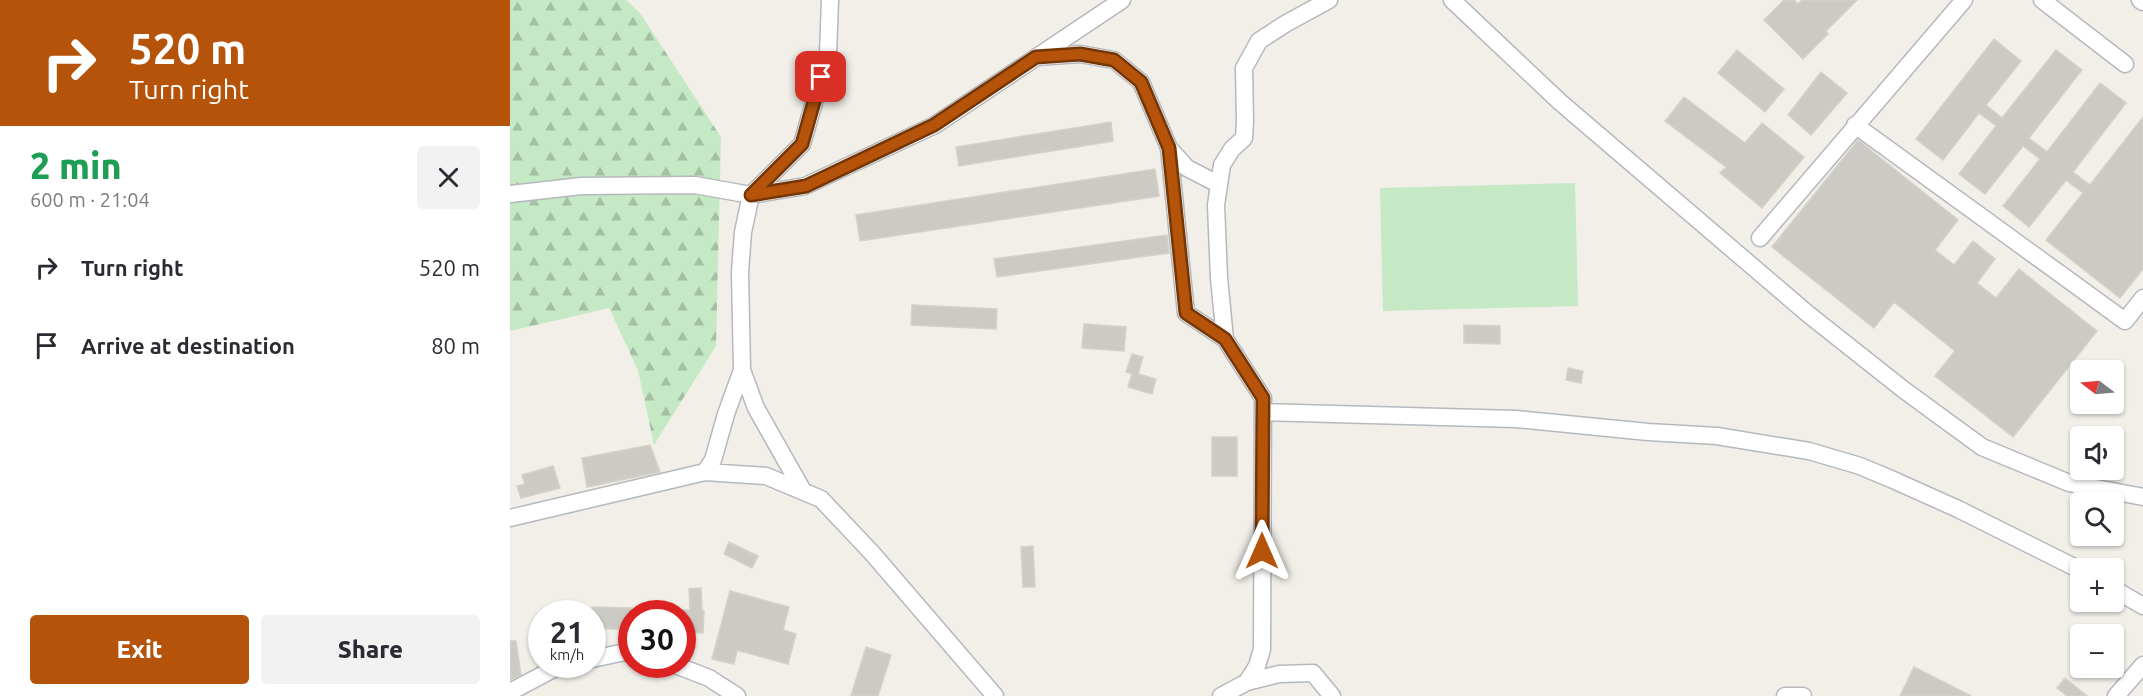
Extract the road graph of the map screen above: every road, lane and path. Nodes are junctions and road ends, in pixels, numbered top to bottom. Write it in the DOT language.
graph roads {
  1 [pos="830,0"];
  2 [pos="1122,0"];
  3 [pos="1329,0"];
  4 [pos="1452,0"];
  5 [pos="1964,0"];
  6 [pos="2042,0"];
  7 [pos="1036,57"];
  8 [pos="2125,64"];
  9 [pos="1855,125"];
  10 [pos="1169,148"];
  11 [pos="1218,184"];
  12 [pos="510,194"];
  13 [pos="751,195"];
  14 [pos="1760,238"];
  15 [pos="2143,298"];
  16 [pos="1225,339"];
  17 [pos="742,370"];
  18 [pos="1263,412"];
  19 [pos="705,472"];
  20 [pos="803,491"];
  21 [pos="2143,497"];
  22 [pos="510,518"];
  23 [pos="2070,565"];
  24 [pos="2124,595"];
  25 [pos="2143,606"];
  26 [pos="2143,664"];
  27 [pos="696,673"];
  28 [pos="536,678"];
  29 [pos="1247,682"];
  30 [pos="510,692"];
  31 [pos="737,696"];
  32 [pos="995,696"];
  33 [pos="1221,696"];
  34 [pos="1332,696"];
  35 [pos="1785,696"];
  36 [pos="1803,696"];
  37 [pos="2116,696"];
  1 -- 13 [label="street"];
  2 -- 7 [label="street"];
  3 -- 11 [label="street"];
  4 -- 21 [label="street"];
  5 -- 9 [label="street"];
  6 -- 8 [label="street"];
  7 -- 10 [label="street"];
  7 -- 13 [label="street"];
  9 -- 14 [label="street"];
  9 -- 15 [label="street"];
  10 -- 11 [label="street"];
  10 -- 16 [label="street"];
  11 -- 16 [label="street"];
  12 -- 13 [label="street"];
  13 -- 17 [label="street"];
  16 -- 18 [label="street"];
  17 -- 19 [label="street"];
  17 -- 20 [label="street"];
  18 -- 23 [label="street"];
  18 -- 29 [label="street"];
  19 -- 20 [label="street"];
  19 -- 22 [label="street"];
  20 -- 32 [label="street"];
  24 -- 25 [label="street"];
  26 -- 37 [label="street"];
  27 -- 31 [label="street"];
  28 -- 30 [label="street"];
  29 -- 33 [label="street"];
  29 -- 34 [label="street"];
  35 -- 36 [label="street"];
}
